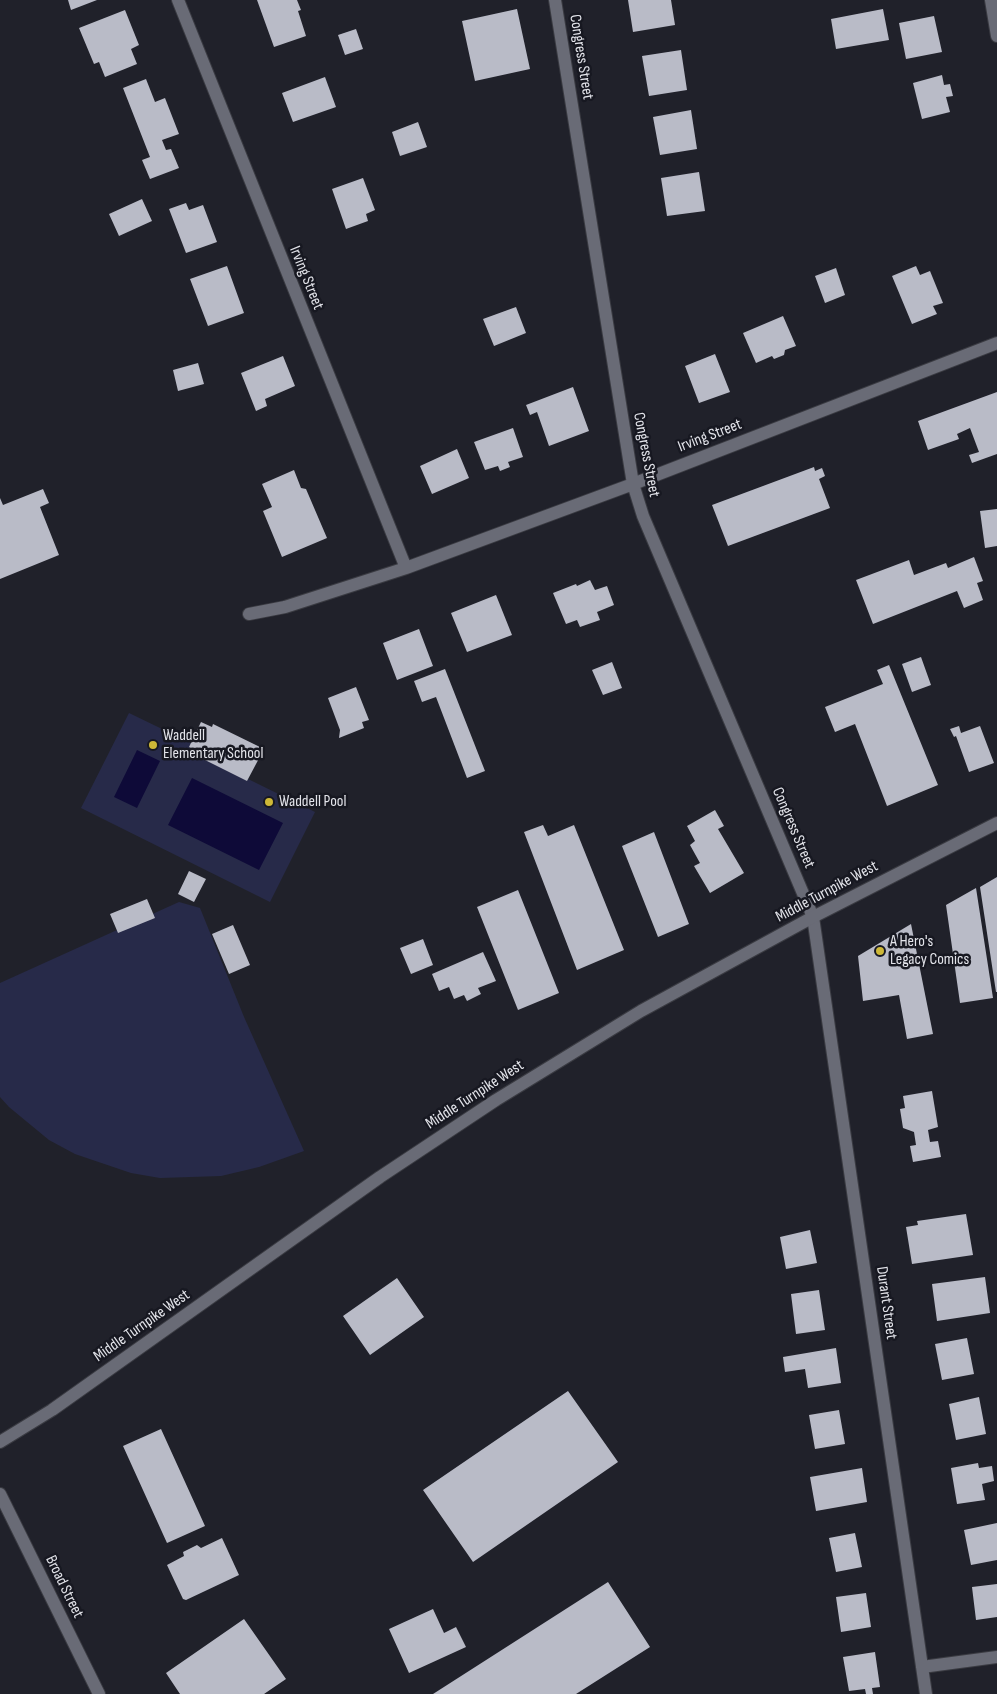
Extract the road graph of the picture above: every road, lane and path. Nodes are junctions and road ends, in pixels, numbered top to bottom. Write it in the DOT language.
graph roads {
  1 [pos="178,0"];
  2 [pos="556,0"];
  3 [pos="992,0"];
  4 [pos="997,36"];
  5 [pos="997,343"];
  6 [pos="633,484"];
  7 [pos="406,568"];
  8 [pos="249,614"];
  9 [pos="997,823"];
  10 [pos="813,917"];
  11 [pos="0,1442"];
  12 [pos="0,1494"];
  13 [pos="997,1657"];
  14 [pos="922,1667"];
  15 [pos="99,1694"];
  16 [pos="926,1694"];
  1 -- 7 [label="street, Irving Street"];
  2 -- 6 [label="street, Congress Street"];
  3 -- 4 [label="street"];
  5 -- 6 [label="street, Irving Street"];
  6 -- 7 [label="street, Irving Street"];
  6 -- 10 [label="street, Congress Street"];
  7 -- 8 [label="street, Irving Street"];
  9 -- 10 [label="street, Middle Turnpike West"];
  10 -- 11 [label="street, Middle Turnpike West"];
  10 -- 14 [label="street, Durant Street"];
  12 -- 15 [label="street, Broad Street"];
  13 -- 14 [label="street"];
  14 -- 16 [label="street, Durant Street"];
}
